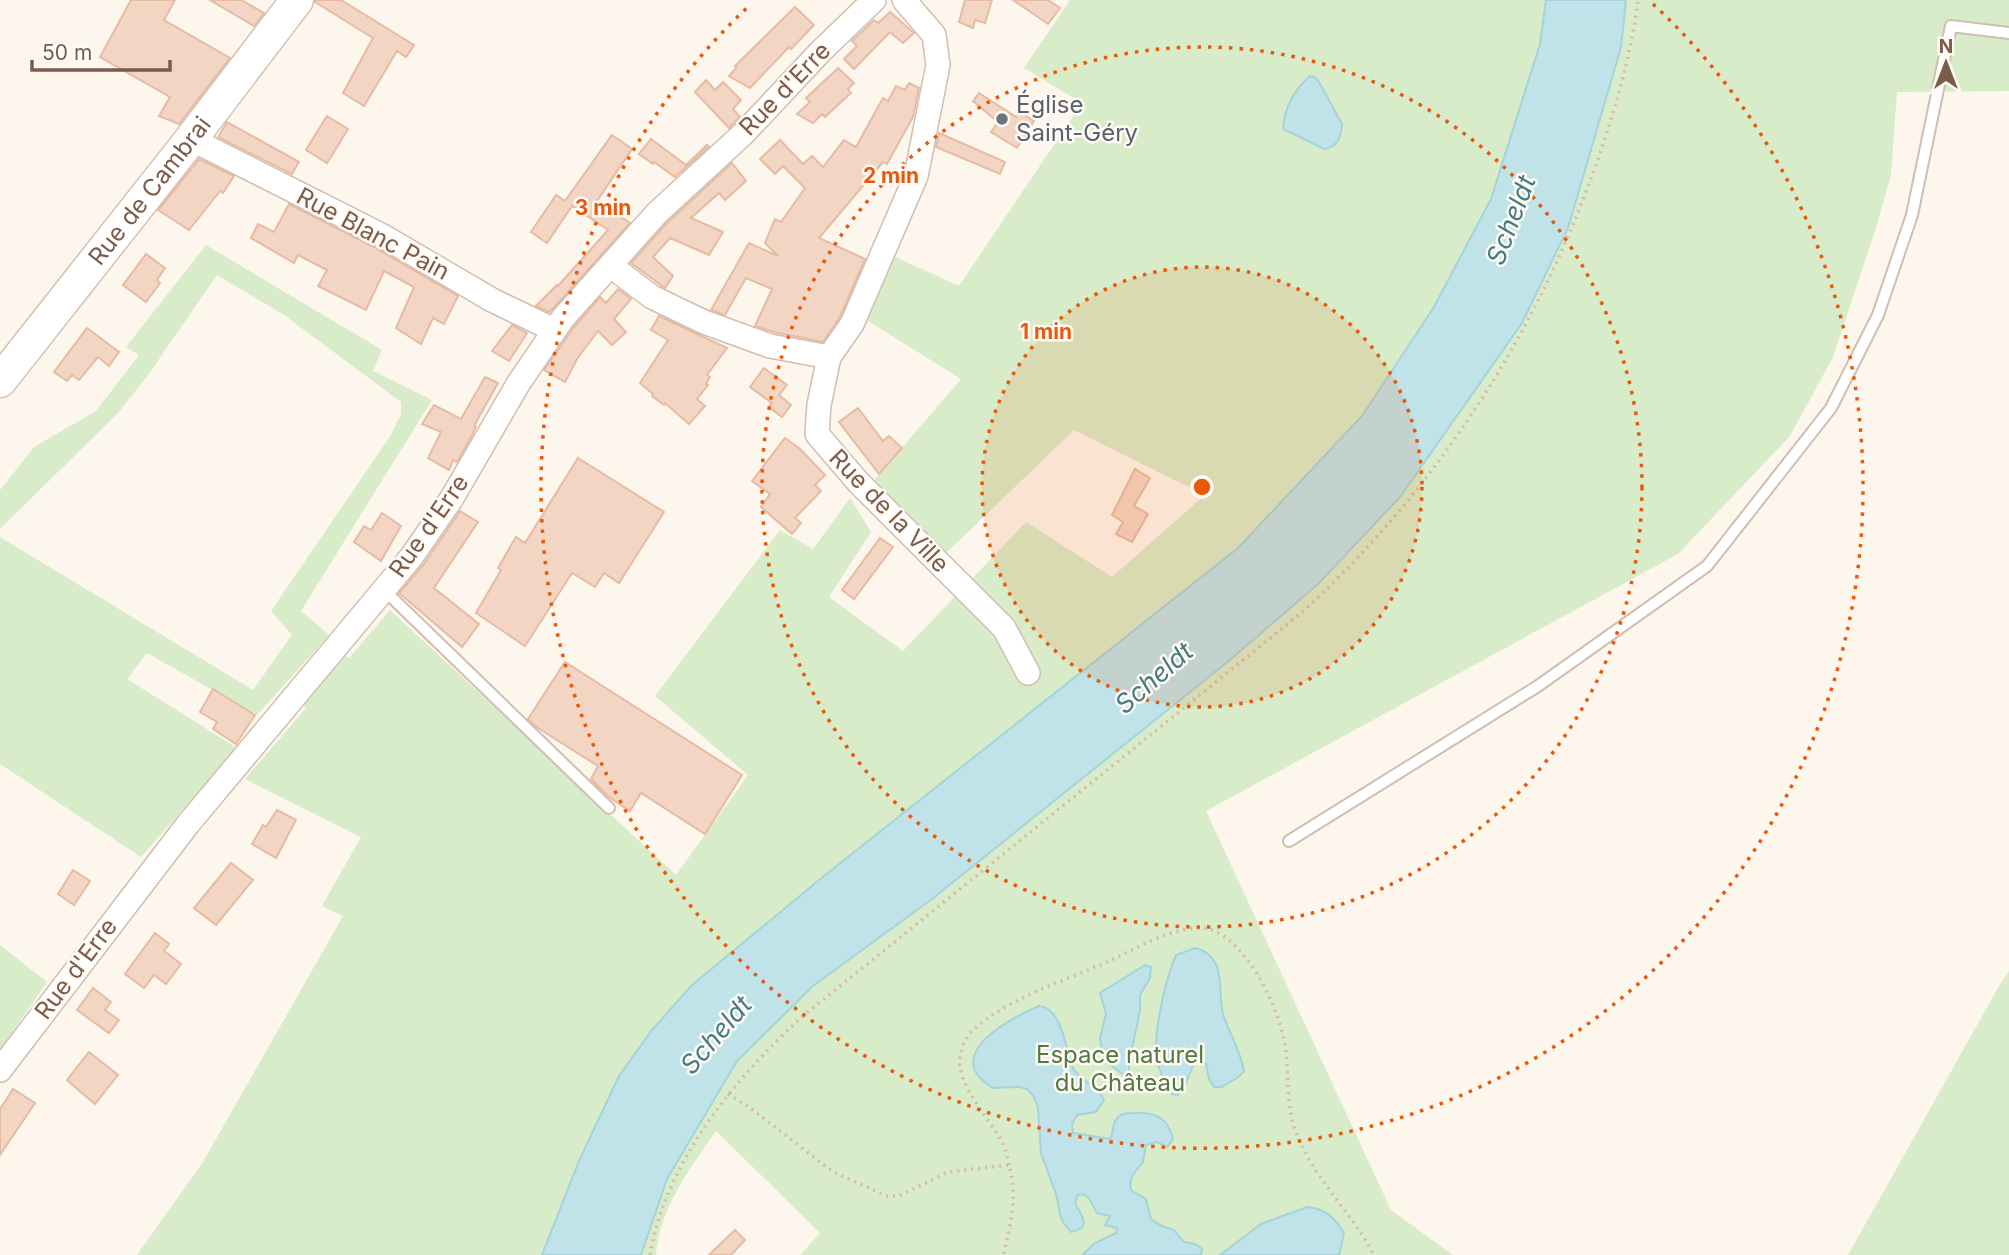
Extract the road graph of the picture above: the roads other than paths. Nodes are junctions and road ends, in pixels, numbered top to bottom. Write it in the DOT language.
graph roads {
  1 [pos="297,0"];
  2 [pos="874,0"];
  3 [pos="904,0"];
  4 [pos="2009,33"];
  5 [pos="191,139"];
  6 [pos="611,266"];
  7 [pos="554,330"];
  8 [pos="830,358"];
  9 [pos="0,381"];
  10 [pos="383,590"];
  11 [pos="1028,673"];
  12 [pos="609,808"];
  13 [pos="1289,841"];
  14 [pos="0,1070"];
  1 -- 5 [label="street, Rue de Cambrai"];
  2 -- 6 [label="street, Rue d'Erre"];
  3 -- 8 [label="street"];
  4 -- 13 [label="lane"];
  5 -- 7 [label="street, Rue Blanc Pain"];
  5 -- 9 [label="street, Rue de Cambrai"];
  6 -- 7 [label="street, Rue d'Erre"];
  6 -- 8 [label="street"];
  7 -- 10 [label="street, Rue d'Erre"];
  8 -- 11 [label="street, Rue de la Ville"];
  10 -- 12 [label="lane"];
  10 -- 14 [label="street, Rue d'Erre"];
}
